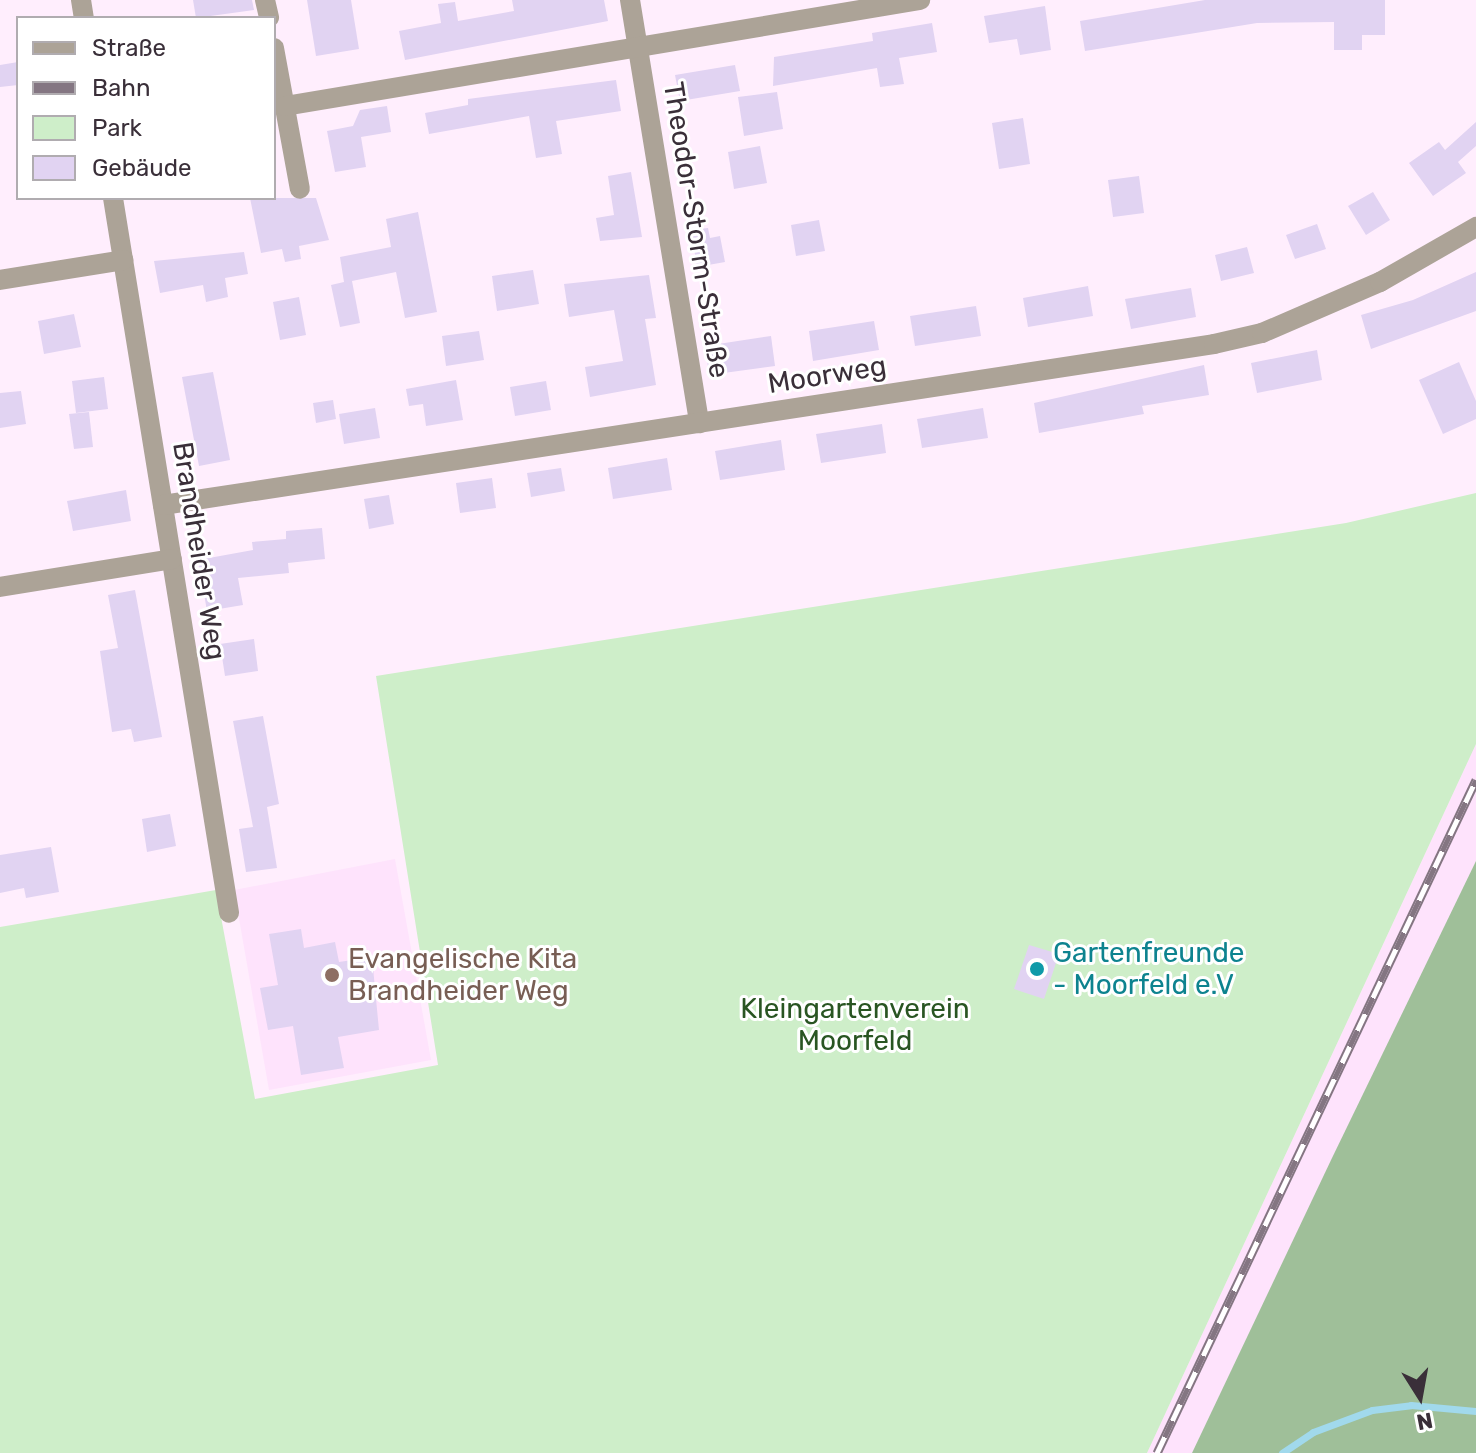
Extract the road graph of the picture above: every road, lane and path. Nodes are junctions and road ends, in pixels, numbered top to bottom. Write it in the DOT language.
graph roads {
  1 [pos="630,0"];
  2 [pos="920,0"];
  3 [pos="638,47"];
  4 [pos="276,59"];
  5 [pos="285,106"];
  6 [pos="300,189"];
  7 [pos="113,200"];
  8 [pos="1476,227"];
  9 [pos="123,260"];
  10 [pos="0,280"];
  11 [pos="699,423"];
  12 [pos="163,505"];
  13 [pos="172,559"];
  14 [pos="0,587"];
  15 [pos="229,913"];
  1 -- 3 [label="street"];
  2 -- 3 [label="street, Theodor-Storm-Straße"];
  3 -- 5 [label="street, Theodor-Storm-Straße"];
  3 -- 11 [label="street, Theodor-Storm-Straße"];
  4 -- 5 [label="street"];
  5 -- 6 [label="street"];
  7 -- 9 [label="street, Brandheider Weg"];
  8 -- 11 [label="street, Moorweg"];
  9 -- 10 [label="street"];
  9 -- 12 [label="street, Brandheider Weg"];
  11 -- 12 [label="street, Moorweg"];
  12 -- 13 [label="street, Brandheider Weg"];
  13 -- 14 [label="street"];
  13 -- 15 [label="street, Brandheider Weg"];
}
